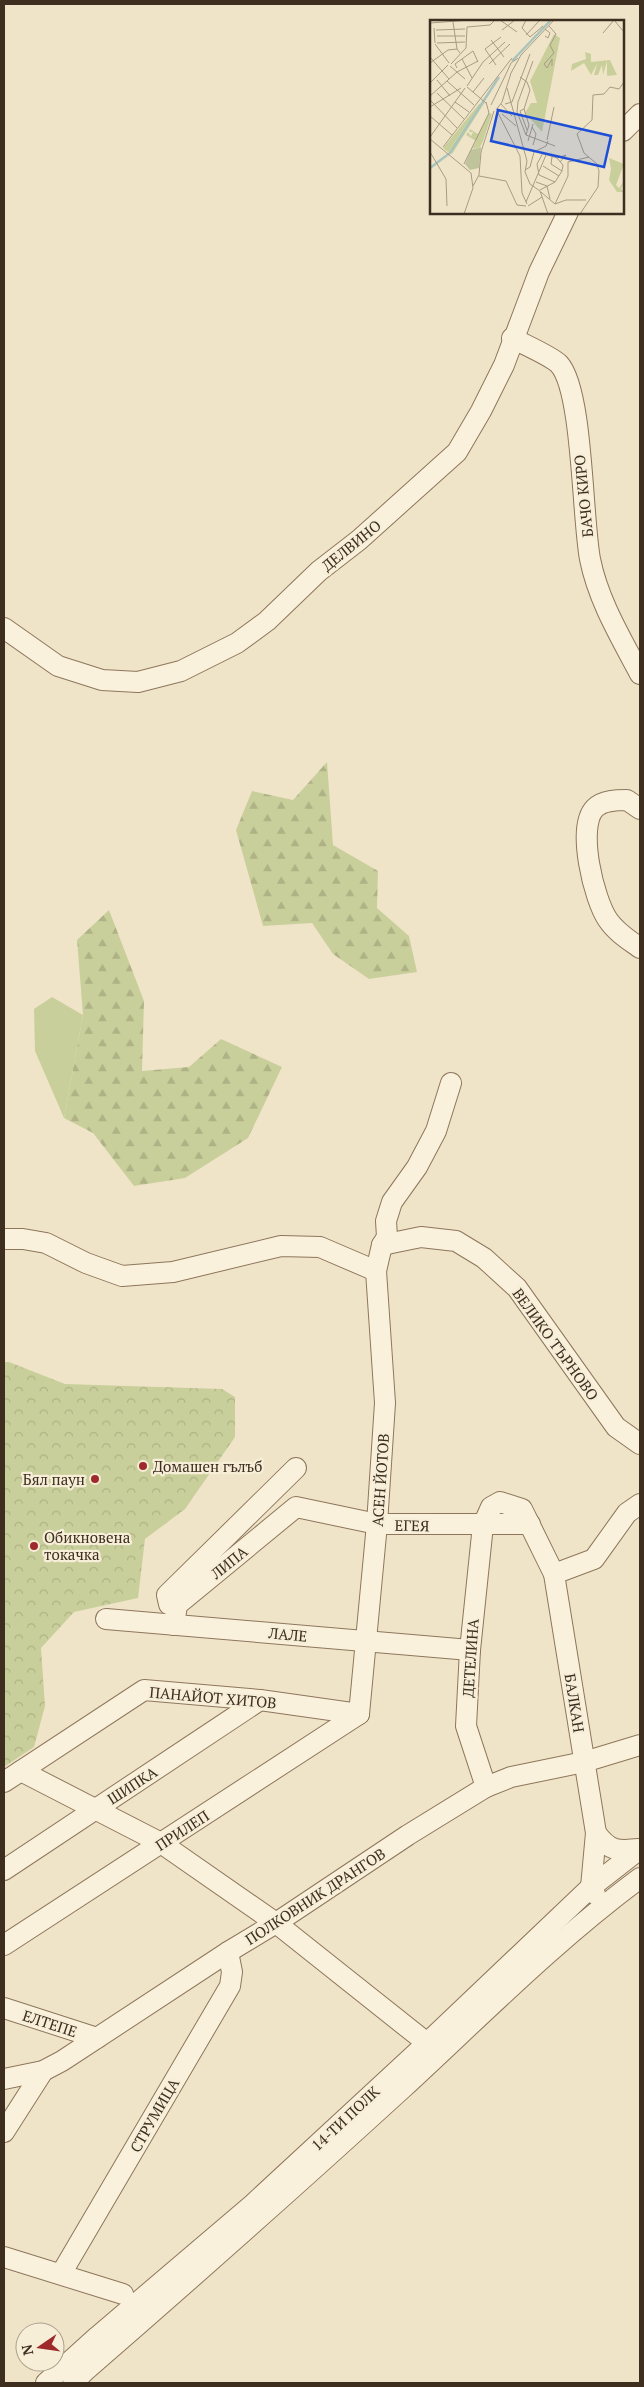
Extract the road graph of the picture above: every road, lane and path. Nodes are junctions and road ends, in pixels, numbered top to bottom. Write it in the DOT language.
graph roads {
  1 [pos="640,114"];
  2 [pos="624,131"];
  3 [pos="567,214"];
  4 [pos="512,338"];
  5 [pos="4,628"];
  6 [pos="640,674"];
  7 [pos="640,809"];
  8 [pos="640,948"];
  9 [pos="451,1082"];
  10 [pos="4,1239"];
  11 [pos="382,1246"];
  12 [pos="376,1271"];
  13 [pos="640,1444"];
  14 [pos="296,1468"];
  15 [pos="640,1504"];
  16 [pos="296,1507"];
  17 [pos="378,1524"];
  18 [pos="483,1525"];
  19 [pos="554,1574"];
  20 [pos="177,1605"];
  21 [pos="106,1619"];
  22 [pos="174,1625"];
  23 [pos="367,1641"];
  24 [pos="470,1650"];
  25 [pos="260,1700"];
  26 [pos="359,1714"];
  27 [pos="640,1745"];
  28 [pos="584,1762"];
  29 [pos="22,1771"];
  30 [pos="4,1782"];
  31 [pos="486,1787"];
  32 [pos="94,1810"];
  33 [pos="596,1833"];
  34 [pos="161,1843"];
  35 [pos="640,1849"];
  36 [pos="4,1870"];
  37 [pos="640,1878"];
  38 [pos="591,1887"];
  39 [pos="602,1906"];
  40 [pos="276,1923"];
  41 [pos="4,1945"];
  42 [pos="228,1952"];
  43 [pos="4,2008"];
  44 [pos="97,2038"];
  45 [pos="427,2043"];
  46 [pos="43,2071"];
  47 [pos="4,2079"];
  48 [pos="4,2132"];
  49 [pos="4,2257"];
  50 [pos="61,2274"];
  51 [pos="123,2294"];
  52 [pos="46,2383"];
  53 [pos="73,2383"];
  1 -- 2 [label="street"];
  3 -- 4 [label="street, ДЕЛВИНО"];
  4 -- 5 [label="street, ДЕЛВИНО"];
  4 -- 6 [label="street, БАЧО КИРО"];
  7 -- 8 [label="street"];
  9 -- 11 [label="street, АСЕН ЙОТОВ"];
  10 -- 12 [label="street"];
  11 -- 12 [label="street, АСЕН ЙОТОВ"];
  11 -- 13 [label="street, ВЕЛИКО ТЪРНОВО"];
  12 -- 17 [label="street, АСЕН ЙОТОВ"];
  14 -- 20 [label="street"];
  15 -- 19 [label="street"];
  16 -- 17 [label="street, ЕГЕЯ"];
  16 -- 20 [label="street, ЛИПА"];
  17 -- 18 [label="street, ЕГЕЯ"];
  17 -- 23 [label="street, АСЕН ЙОТОВ"];
  18 -- 19 [label="street, БАЛКАН"];
  18 -- 24 [label="street, ДЕТЕЛИНА"];
  19 -- 28 [label="street, БАЛКАН"];
  20 -- 22 [label="street"];
  21 -- 22 [label="street, ЛАЛЕ"];
  22 -- 23 [label="street, ЛАЛЕ"];
  23 -- 24 [label="street, ЛАЛЕ"];
  23 -- 26 [label="street, АСЕН ЙОТОВ"];
  24 -- 31 [label="street, ДЕТЕЛИНА"];
  25 -- 26 [label="street, ПАНАЙОТ ХИТОВ"];
  25 -- 29 [label="street, ПАНАЙОТ ХИТОВ"];
  25 -- 32 [label="street, ШИПКА"];
  26 -- 34 [label="street, ПРИЛЕП"];
  27 -- 28 [label="street, ПОЛКОВНИК ДРАНГОВ"];
  28 -- 31 [label="street, ПОЛКОВНИК ДРАНГОВ"];
  28 -- 33 [label="street, БАЛКАН"];
  29 -- 30 [label="street, ПАНАЙОТ ХИТОВ"];
  29 -- 32 [label="street"];
  31 -- 40 [label="street, ПОЛКОВНИК ДРАНГОВ"];
  32 -- 34 [label="street"];
  32 -- 36 [label="street, ШИПКА"];
  33 -- 35 [label="street"];
  33 -- 38 [label="street, БАЛКАН"];
  34 -- 40 [label="street"];
  34 -- 41 [label="street, ПРИЛЕП"];
  35 -- 38 [label="street, 14-ТИ ПОЛК"];
  37 -- 39 [label="street, 14-ТИ ПОЛК"];
  38 -- 39 [label="street"];
  38 -- 45 [label="street, 14-ТИ ПОЛК"];
  39 -- 53 [label="street, 14-ТИ ПОЛК"];
  40 -- 42 [label="street, ПОЛКОВНИК ДРАНГОВ"];
  40 -- 45 [label="street"];
  42 -- 44 [label="street, ПОЛКОВНИК ДРАНГОВ"];
  42 -- 50 [label="street, СТРУМИЦА"];
  43 -- 44 [label="street, ЕЛТЕПЕ"];
  44 -- 46 [label="street, ПОЛКОВНИК ДРАНГОВ"];
  45 -- 52 [label="street, 14-ТИ ПОЛК"];
  46 -- 47 [label="street, ПОЛКОВНИК ДРАНГОВ"];
  46 -- 48 [label="street"];
  49 -- 50 [label="street"];
  50 -- 51 [label="street"];
}
